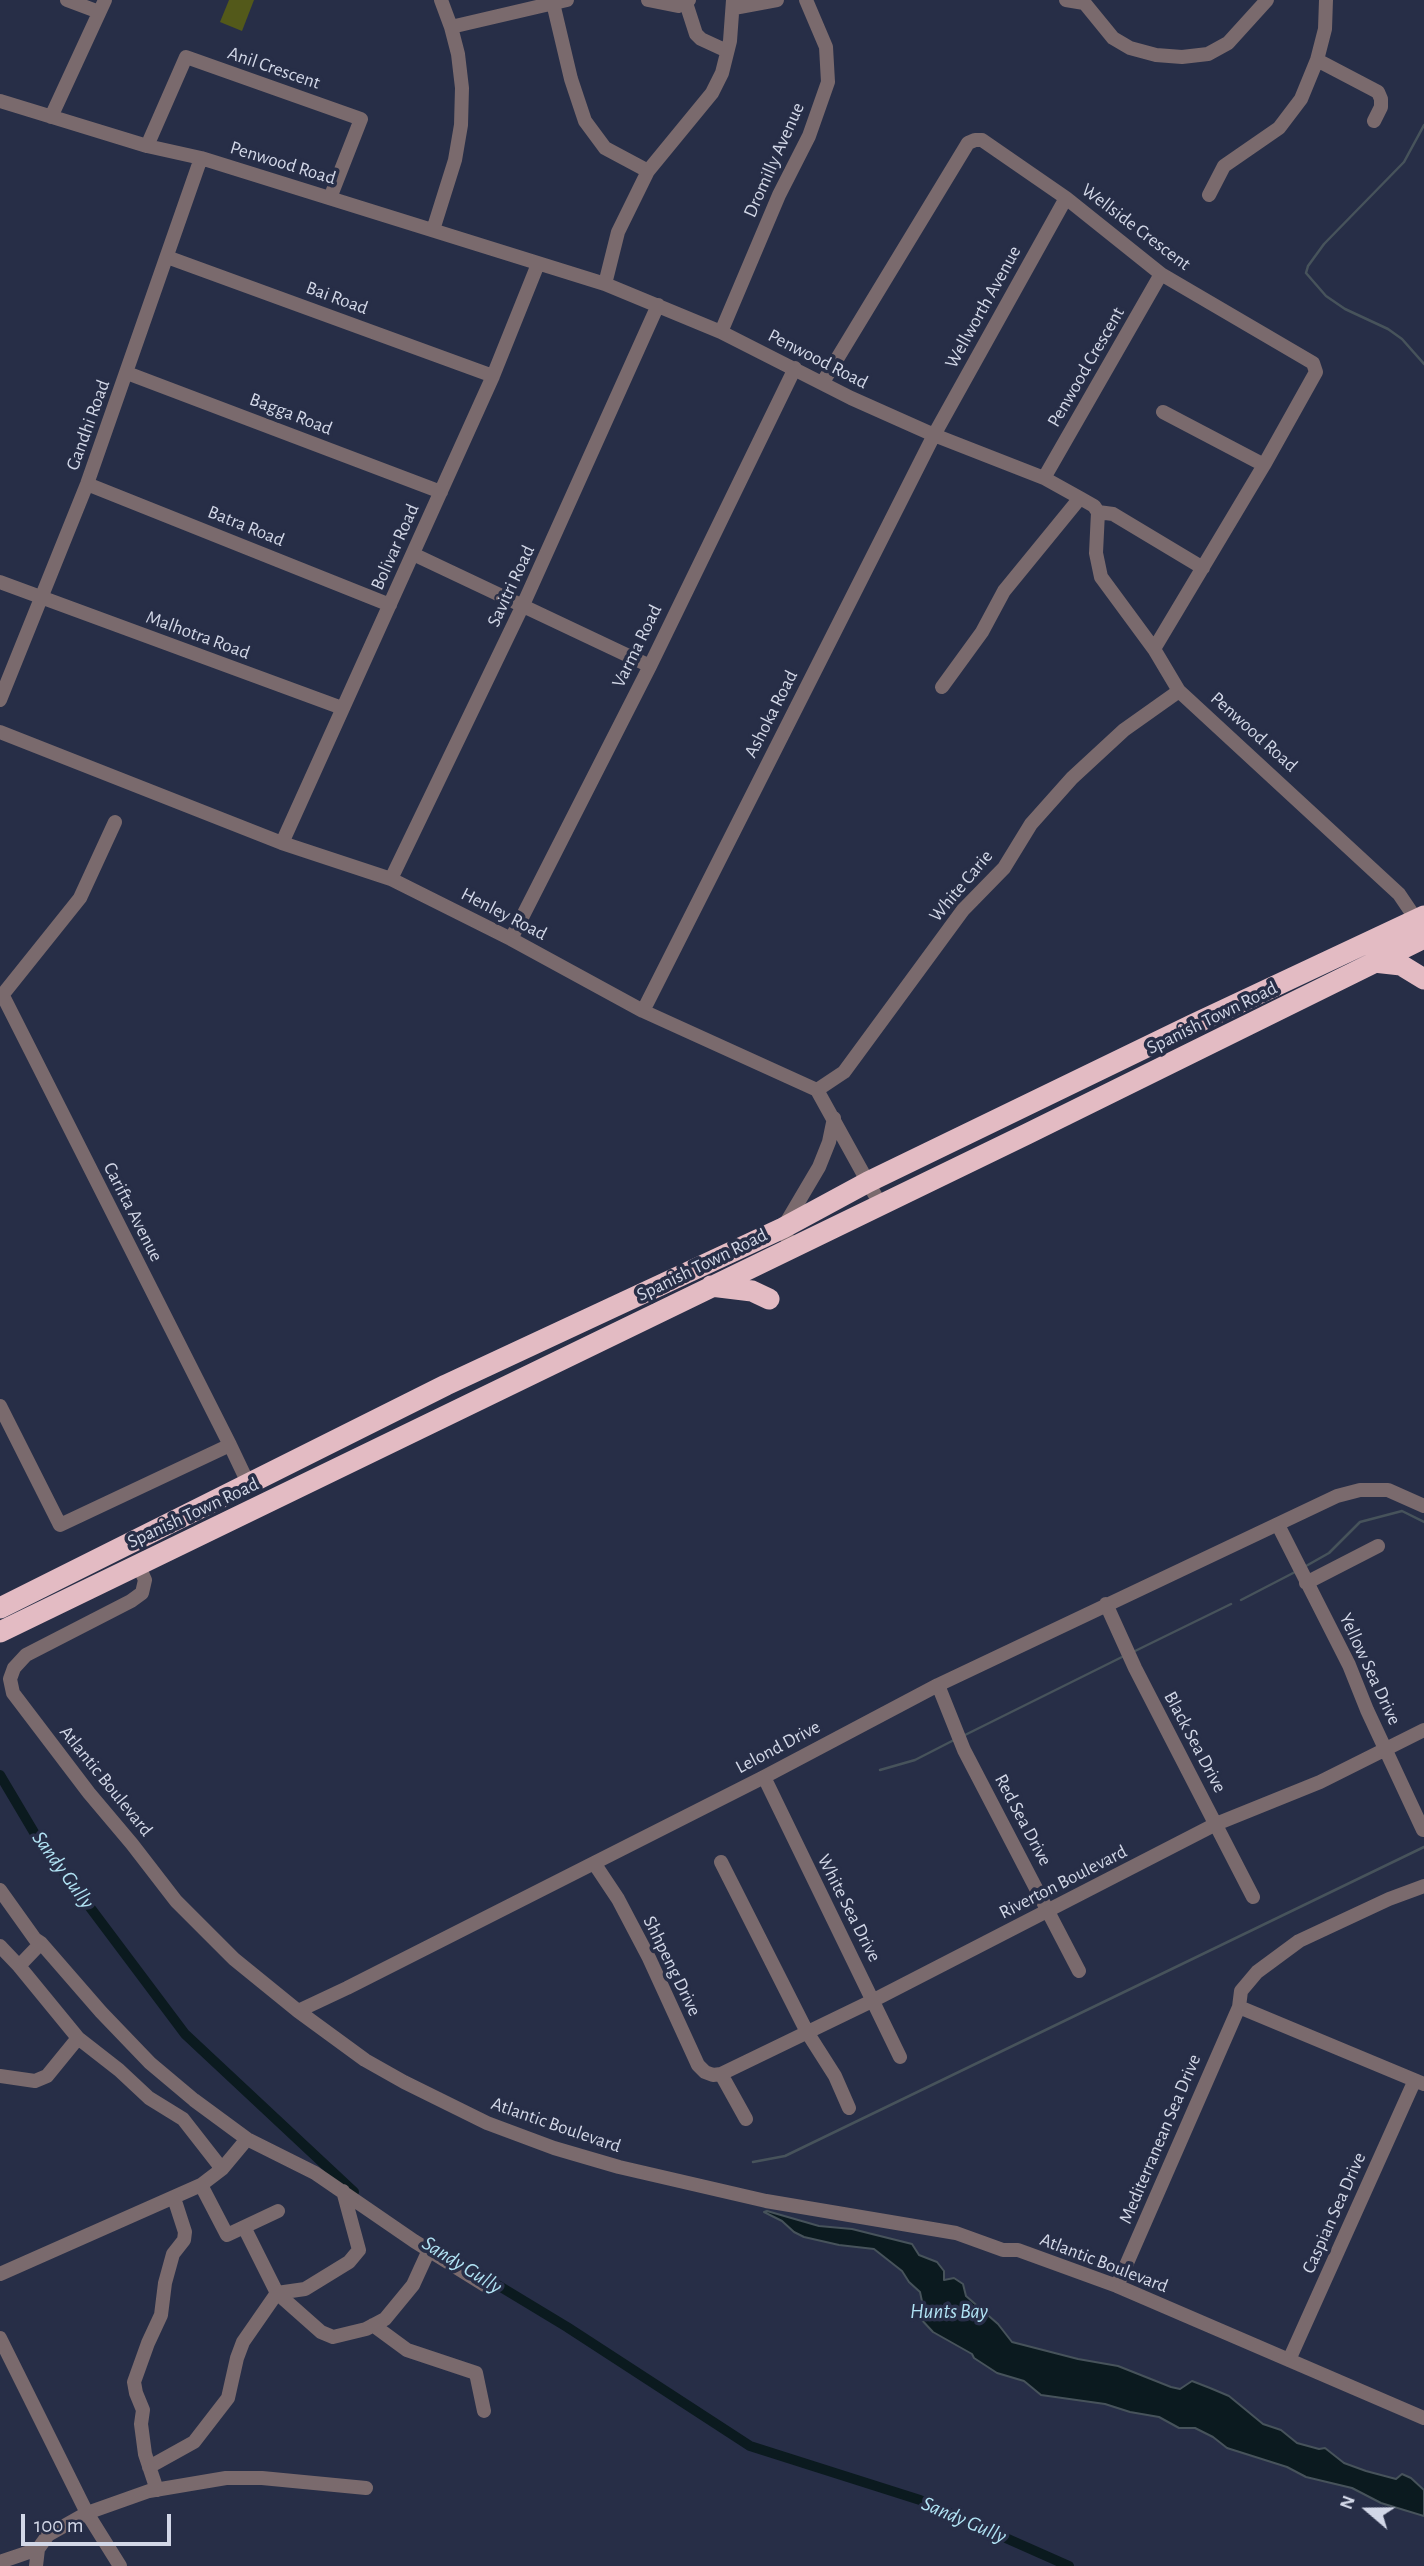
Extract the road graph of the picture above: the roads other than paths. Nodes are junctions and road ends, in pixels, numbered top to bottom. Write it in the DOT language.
graph roads {
  1 [pos="67,0"];
  2 [pos="441,0"];
  3 [pos="648,0"];
  4 [pos="777,0"];
  5 [pos="806,0"];
  6 [pos="1066,0"];
  7 [pos="1267,0"];
  8 [pos="1326,0"];
  9 [pos="560,1"];
  10 [pos="687,1"];
  11 [pos="1083,2"];
  12 [pos="734,4"];
  13 [pos="102,6"];
  14 [pos="451,27"];
  15 [pos="727,51"];
  16 [pos="1317,60"];
  17 [pos="0,101"];
  18 [pos="51,117"];
  19 [pos="1374,121"];
  20 [pos="147,146"];
  21 [pos="201,158"];
  22 [pos="648,171"];
  23 [pos="1209,195"];
  24 [pos="330,198"];
  25 [pos="1066,198"];
  26 [pos="433,230"];
  27 [pos="167,257"];
  28 [pos="538,264"];
  29 [pos="1161,274"];
  30 [pos="605,284"];
  31 [pos="658,305"];
  32 [pos="721,332"];
  33 [pos="795,368"];
  34 [pos="127,373"];
  35 [pos="493,376"];
  36 [pos="823,382"];
  37 [pos="1163,412"];
  38 [pos="934,435"];
  39 [pos="1264,465"];
  40 [pos="1044,478"];
  41 [pos="88,484"];
  42 [pos="441,492"];
  43 [pos="1080,498"];
  44 [pos="1098,512"];
  45 [pos="412,554"];
  46 [pos="1203,568"];
  47 [pos="0,582"];
  48 [pos="41,599"];
  49 [pos="390,605"];
  50 [pos="523,605"];
  51 [pos="1154,649"];
  52 [pos="650,666"];
  53 [pos="942,687"];
  54 [pos="1179,691"];
  55 [pos="0,700"];
  56 [pos="342,708"];
  57 [pos="0,732"];
  58 [pos="114,822"];
  59 [pos="282,843"];
  60 [pos="391,879"];
  61 [pos="1423,930"];
  62 [pos="511,939"];
  63 [pos="1373,962"];
  64 [pos="1424,979"];
  65 [pos="1,997"];
  66 [pos="643,1011"];
  67 [pos="1184,1057"];
  68 [pos="817,1090"];
  69 [pos="1027,1106"];
  70 [pos="834,1118"];
  71 [pos="868,1182"];
  72 [pos="880,1204"];
  73 [pos="787,1237"];
  74 [pos="711,1286"];
  75 [pos="769,1299"];
  76 [pos="446,1385"];
  77 [pos="0,1406"];
  78 [pos="459,1408"];
  79 [pos="230,1445"];
  80 [pos="249,1485"];
  81 [pos="1424,1506"];
  82 [pos="1278,1525"];
  83 [pos="1378,1546"];
  84 [pos="138,1564"];
  85 [pos="1306,1583"];
  86 [pos="1106,1604"];
  87 [pos="2,1606"];
  88 [pos="8,1629"];
  89 [pos="938,1685"];
  90 [pos="1424,1730"];
  91 [pos="1386,1749"];
  92 [pos="764,1777"];
  93 [pos="1216,1824"];
  94 [pos="1423,1830"];
  95 [pos="721,1862"];
  96 [pos="594,1863"];
  97 [pos="1424,1886"];
  98 [pos="0,1890"];
  99 [pos="1253,1898"];
  100 [pos="5,1906"];
  101 [pos="1049,1912"];
  102 [pos="41,1943"];
  103 [pos="0,1946"];
  104 [pos="19,1966"];
  105 [pos="1079,1971"];
  106 [pos="872,2001"];
  107 [pos="1239,2007"];
  108 [pos="298,2011"];
  109 [pos="807,2032"];
  110 [pos="78,2038"];
  111 [pos="900,2057"];
  112 [pos="721,2074"];
  113 [pos="0,2076"];
  114 [pos="1419,2083"];
  115 [pos="849,2108"];
  116 [pos="746,2119"];
  117 [pos="247,2138"];
  118 [pos="222,2169"];
  119 [pos="201,2185"];
  120 [pos="343,2191"];
  121 [pos="174,2198"];
  122 [pos="278,2211"];
  123 [pos="244,2227"];
  124 [pos="429,2250"];
  125 [pos="0,2273"];
  126 [pos="1117,2286"];
  127 [pos="488,2287"];
  128 [pos="277,2293"];
  129 [pos="373,2325"];
  130 [pos="0,2338"];
  131 [pos="1289,2360"];
  132 [pos="484,2411"];
  133 [pos="1424,2418"];
  134 [pos="149,2467"];
  135 [pos="366,2488"];
  136 [pos="157,2490"];
  137 [pos="87,2512"];
  138 [pos="38,2549"];
  139 [pos="0,2562"];
  140 [pos="36,2566"];
  141 [pos="120,2566"];
  1 -- 13 [label="street"];
  2 -- 14 [label="street"];
  3 -- 10 [label="street"];
  4 -- 12 [label="street"];
  5 -- 32 [label="street, Dromilly Avenue"];
  6 -- 11 [label="street"];
  7 -- 11 [label="street"];
  8 -- 16 [label="street"];
  9 -- 14 [label="street"];
  9 -- 22 [label="street"];
  10 -- 15 [label="street"];
  12 -- 15 [label="street"];
  13 -- 18 [label="street"];
  14 -- 26 [label="street"];
  15 -- 22 [label="street"];
  16 -- 19 [label="street"];
  16 -- 23 [label="street"];
  17 -- 18 [label="street, Penwood Road"];
  18 -- 20 [label="street, Penwood Road"];
  20 -- 21 [label="street, Penwood Road"];
  20 -- 24 [label="street, Anil Crescent"];
  21 -- 24 [label="street, Penwood Road"];
  21 -- 27 [label="street, Gandhi Road"];
  22 -- 30 [label="street"];
  24 -- 26 [label="street, Penwood Road"];
  25 -- 29 [label="street, Wellside Crescent"];
  25 -- 36 [label="street, Wellside Crescent"];
  25 -- 38 [label="street, Wellworth Avenue"];
  26 -- 28 [label="street, Penwood Road"];
  27 -- 34 [label="street, Gandhi Road"];
  27 -- 35 [label="street, Bai Road"];
  28 -- 30 [label="street, Penwood Road"];
  28 -- 35 [label="street, Bolivar Road"];
  29 -- 39 [label="street, Wellside Crescent"];
  29 -- 40 [label="street, Penwood Crescent"];
  30 -- 31 [label="street, Penwood Road"];
  31 -- 32 [label="street, Penwood Road"];
  31 -- 50 [label="street, Savitri Road"];
  32 -- 33 [label="street, Penwood Road"];
  33 -- 36 [label="street, Penwood Road"];
  33 -- 52 [label="street, Varma Road"];
  34 -- 41 [label="street, Gandhi Road"];
  34 -- 42 [label="street, Bagga Road"];
  35 -- 42 [label="street, Bolivar Road"];
  36 -- 38 [label="street, Penwood Road"];
  37 -- 39 [label="street"];
  38 -- 40 [label="street, Penwood Road"];
  38 -- 66 [label="street, Ashoka Road"];
  39 -- 46 [label="street, Wellside Crescent"];
  40 -- 43 [label="street, Penwood Road"];
  41 -- 48 [label="street, Gandhi Road"];
  41 -- 49 [label="street, Batra Road"];
  42 -- 45 [label="street, Bolivar Road"];
  43 -- 44 [label="street, Penwood Road"];
  43 -- 53 [label="street"];
  44 -- 46 [label="street"];
  44 -- 51 [label="street, Penwood Road"];
  45 -- 49 [label="street, Bolivar Road"];
  45 -- 50 [label="street"];
  46 -- 51 [label="street, Wellside Crescent"];
  47 -- 48 [label="street, Malhotra Road"];
  48 -- 55 [label="street, Gandhi Road"];
  48 -- 56 [label="street, Malhotra Road"];
  49 -- 56 [label="street, Bolivar Road"];
  50 -- 52 [label="street"];
  50 -- 60 [label="street, Savitri Road"];
  51 -- 54 [label="street, Penwood Road"];
  52 -- 62 [label="street, Varma Road"];
  54 -- 61 [label="street, Penwood Road"];
  54 -- 68 [label="street, White Carie"];
  56 -- 59 [label="street, Bolivar Road"];
  57 -- 59 [label="street, Henley Road"];
  58 -- 65 [label="street"];
  59 -- 60 [label="street, Henley Road"];
  60 -- 62 [label="street, Henley Road"];
  61 -- 63 [label="highway, Spanish Town Road"];
  61 -- 69 [label="highway, Spanish Town Road"];
  62 -- 66 [label="street, Henley Road"];
  63 -- 64 [label="highway"];
  63 -- 67 [label="highway, Spanish Town Road"];
  65 -- 79 [label="street, Carifta Avenue"];
  66 -- 68 [label="street, Henley Road"];
  67 -- 69 [label="highway"];
  67 -- 72 [label="highway, Spanish Town Road"];
  68 -- 70 [label="street"];
  69 -- 71 [label="highway, Spanish Town Road"];
  70 -- 71 [label="street"];
  70 -- 73 [label="street"];
  71 -- 72 [label="street"];
  71 -- 73 [label="highway, Spanish Town Road"];
  72 -- 73 [label="highway, Spanish Town Road"];
  73 -- 74 [label="highway, Spanish Town Road"];
  73 -- 76 [label="highway, Spanish Town Road"];
  74 -- 75 [label="highway"];
  74 -- 78 [label="highway, Spanish Town Road"];
  76 -- 78 [label="highway"];
  76 -- 80 [label="highway, Spanish Town Road"];
  77 -- 79 [label="street"];
  78 -- 84 [label="highway, Spanish Town Road"];
  79 -- 80 [label="street, Carifta Avenue"];
  80 -- 87 [label="highway, Spanish Town Road"];
  81 -- 82 [label="street, Lelond Drive"];
  82 -- 85 [label="street, Yellow Sea Drive"];
  82 -- 86 [label="street, Lelond Drive"];
  83 -- 85 [label="street"];
  84 -- 88 [label="highway, Spanish Town Road"];
  84 -- 108 [label="street, Atlantic Boulevard"];
  85 -- 91 [label="street, Yellow Sea Drive"];
  86 -- 89 [label="street, Lelond Drive"];
  86 -- 93 [label="street, Black Sea Drive"];
  89 -- 92 [label="street, Lelond Drive"];
  89 -- 101 [label="street, Red Sea Drive"];
  90 -- 91 [label="street, Riverton Boulevard"];
  91 -- 93 [label="street, Riverton Boulevard"];
  91 -- 94 [label="street, Yellow Sea Drive"];
  92 -- 96 [label="street, Lelond Drive"];
  92 -- 106 [label="street, White Sea Drive"];
  93 -- 99 [label="street, Black Sea Drive"];
  93 -- 101 [label="street, Riverton Boulevard"];
  95 -- 109 [label="street"];
  96 -- 108 [label="street, Lelond Drive"];
  96 -- 112 [label="street, Shhpeng Drive"];
  97 -- 107 [label="street, Mediterranean Sea Drive"];
  98 -- 100 [label="street"];
  100 -- 102 [label="street"];
  101 -- 105 [label="street, Red Sea Drive"];
  101 -- 106 [label="street, Riverton Boulevard"];
  102 -- 104 [label="street"];
  102 -- 117 [label="street"];
  103 -- 104 [label="street"];
  104 -- 110 [label="street"];
  106 -- 109 [label="street, Riverton Boulevard"];
  106 -- 111 [label="street, White Sea Drive"];
  107 -- 114 [label="street"];
  107 -- 126 [label="street, Mediterranean Sea Drive"];
  108 -- 126 [label="street, Atlantic Boulevard"];
  109 -- 112 [label="street, Riverton Boulevard"];
  109 -- 115 [label="street"];
  110 -- 113 [label="street"];
  110 -- 118 [label="street"];
  112 -- 116 [label="street"];
  114 -- 131 [label="street, Caspian Sea Drive"];
  117 -- 118 [label="street"];
  117 -- 120 [label="street"];
  118 -- 119 [label="street"];
  119 -- 121 [label="street"];
  119 -- 123 [label="street"];
  120 -- 124 [label="street"];
  120 -- 128 [label="street"];
  121 -- 125 [label="street"];
  121 -- 134 [label="street"];
  122 -- 123 [label="street"];
  123 -- 128 [label="street"];
  124 -- 127 [label="street"];
  124 -- 129 [label="street"];
  126 -- 131 [label="street, Atlantic Boulevard"];
  128 -- 129 [label="street"];
  128 -- 134 [label="street"];
  129 -- 132 [label="street"];
  130 -- 137 [label="street"];
  131 -- 133 [label="street, Atlantic Boulevard"];
  134 -- 136 [label="street"];
  135 -- 136 [label="street"];
  136 -- 137 [label="street"];
  137 -- 138 [label="street"];
  137 -- 141 [label="street"];
  138 -- 139 [label="street"];
  138 -- 140 [label="street"];
}
